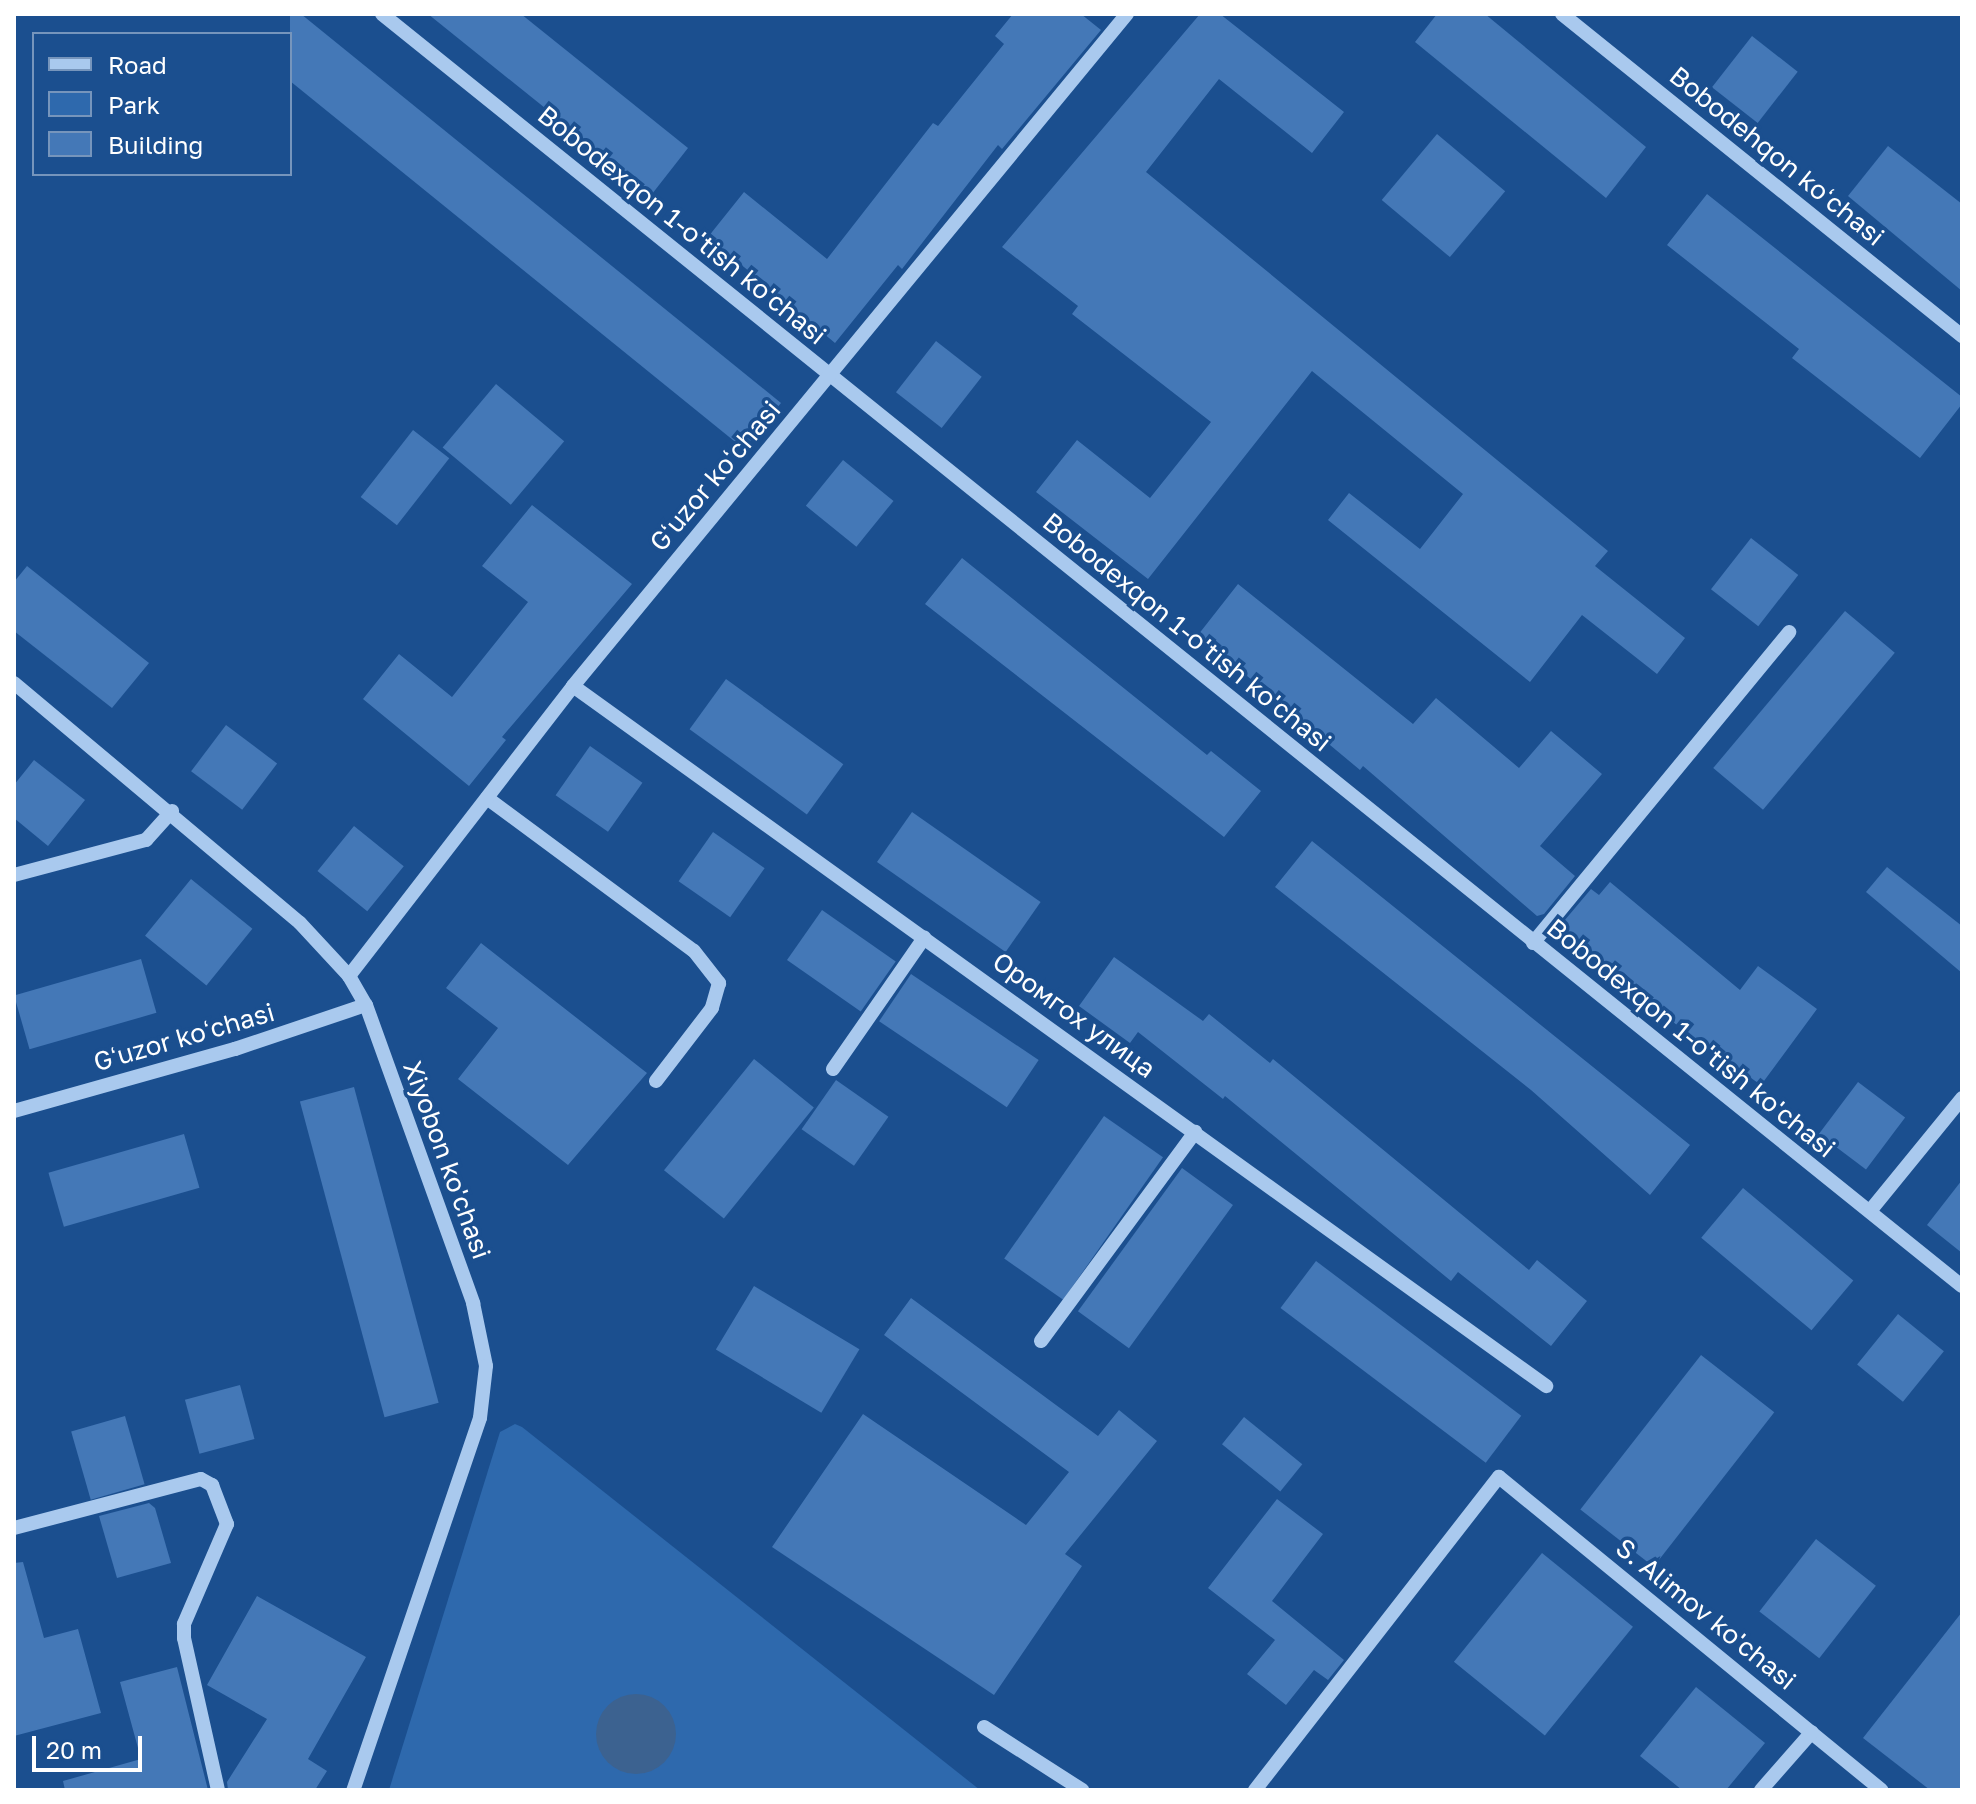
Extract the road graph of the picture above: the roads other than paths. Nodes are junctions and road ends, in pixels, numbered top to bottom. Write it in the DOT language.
graph roads {
  1 [pos="382,14"];
  2 [pos="1127,14"];
  3 [pos="1562,14"];
  4 [pos="1962,336"];
  5 [pos="830,374"];
  6 [pos="1789,632"];
  7 [pos="14,683"];
  8 [pos="573,686"];
  9 [pos="487,798"];
  10 [pos="172,811"];
  11 [pos="14,875"];
  12 [pos="924,938"];
  13 [pos="1533,943"];
  14 [pos="349,976"];
  15 [pos="366,1005"];
  16 [pos="833,1069"];
  17 [pos="656,1081"];
  18 [pos="1962,1098"];
  19 [pos="14,1111"];
  20 [pos="1195,1132"];
  21 [pos="1870,1211"];
  22 [pos="1962,1286"];
  23 [pos="1041,1341"];
  24 [pos="1546,1386"];
  25 [pos="14,1528"];
  26 [pos="984,1727"];
  27 [pos="1812,1732"];
  28 [pos="218,1790"];
  29 [pos="353,1790"];
  30 [pos="1082,1790"];
  31 [pos="1255,1790"];
  32 [pos="1761,1790"];
  33 [pos="1881,1790"];
  1 -- 5 [label="street, Bobodexqon 1-o'tish ko'chasi"];
  2 -- 5 [label="street, Gʻuzor koʻchasi"];
  3 -- 4 [label="street, Bobodehqon koʻchasi"];
  5 -- 8 [label="street, Gʻuzor koʻchasi"];
  5 -- 13 [label="street, Bobodexqon 1-o'tish ko'chasi"];
  6 -- 13 [label="street"];
  7 -- 10 [label="street, Xiyobon ko'chasi"];
  8 -- 9 [label="street, Gʻuzor koʻchasi"];
  8 -- 12 [label="street, Оромгох улица"];
  9 -- 14 [label="street, Gʻuzor koʻchasi"];
  9 -- 17 [label="street"];
  10 -- 11 [label="street"];
  10 -- 14 [label="street, Xiyobon ko'chasi"];
  12 -- 16 [label="street"];
  12 -- 20 [label="street, Оромгох улица"];
  13 -- 21 [label="street, Bobodexqon 1-o'tish ko'chasi"];
  14 -- 15 [label="street, Xiyobon ko'chasi"];
  15 -- 19 [label="street, Gʻuzor koʻchasi"];
  15 -- 29 [label="street, Xiyobon ko'chasi"];
  18 -- 21 [label="street"];
  20 -- 23 [label="street"];
  20 -- 24 [label="street, Оромгох улица"];
  21 -- 22 [label="street, Bobodexqon 1-o'tish ko'chasi"];
  25 -- 28 [label="street"];
  26 -- 30 [label="street"];
  27 -- 31 [label="street, S. Alimov ko'chasi"];
  27 -- 32 [label="street"];
  27 -- 33 [label="street, S. Alimov ko'chasi"];
}
